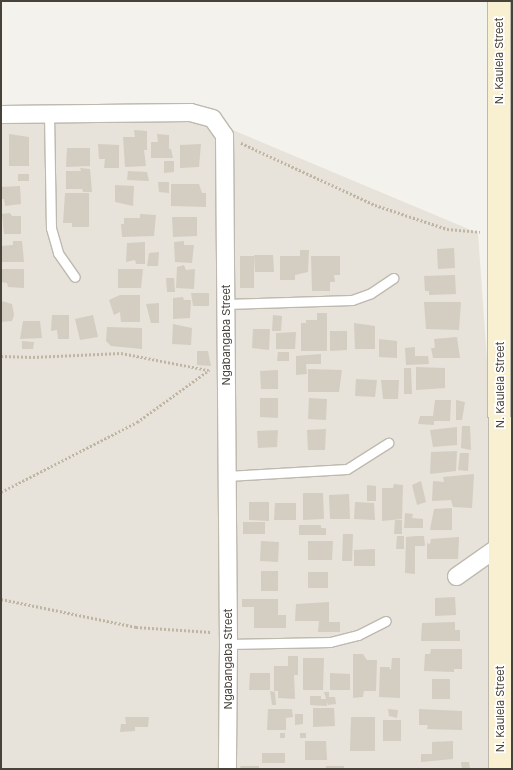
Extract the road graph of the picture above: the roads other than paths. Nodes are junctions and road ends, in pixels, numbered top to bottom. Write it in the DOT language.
graph roads {
  1 [pos="499,1"];
  2 [pos="1,114"];
  3 [pos="49,114"];
  4 [pos="75,277"];
  5 [pos="393,278"];
  6 [pos="226,304"];
  7 [pos="388,443"];
  8 [pos="227,476"];
  9 [pos="506,545"];
  10 [pos="456,576"];
  11 [pos="386,621"];
  12 [pos="228,639"];
  13 [pos="227,769"];
  14 [pos="500,769"];
  1 -- 9 [label="street, N. Kaulela Street"];
  2 -- 3 [label="street"];
  3 -- 4 [label="lane"];
  3 -- 6 [label="street, Ngabangaba Street"];
  5 -- 6 [label="lane"];
  6 -- 8 [label="street, Ngabangaba Street"];
  7 -- 8 [label="lane"];
  8 -- 12 [label="street, Ngabangaba Street"];
  9 -- 10 [label="street"];
  9 -- 14 [label="street, N. Kaulela Street"];
  11 -- 12 [label="lane"];
  12 -- 13 [label="street, Ngabangaba Street"];
}
